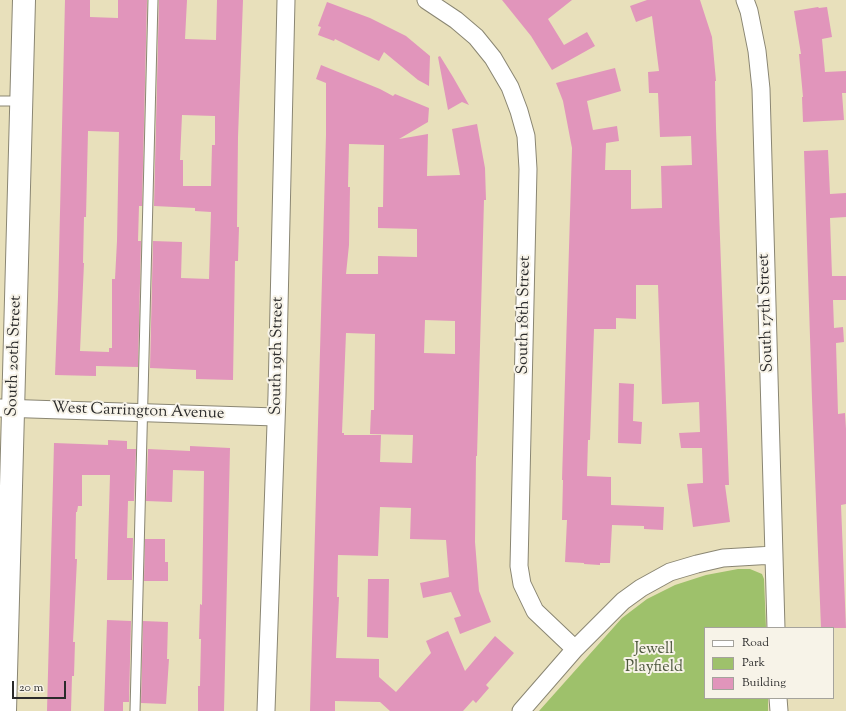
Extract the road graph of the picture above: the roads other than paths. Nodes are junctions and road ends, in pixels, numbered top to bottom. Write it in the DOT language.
graph roads {
  1 [pos="24,0"];
  2 [pos="153,0"];
  3 [pos="286,0"];
  4 [pos="426,0"];
  5 [pos="745,0"];
  6 [pos="11,101"];
  7 [pos="7,408"];
  8 [pos="143,413"];
  9 [pos="276,417"];
  10 [pos="774,555"];
  11 [pos="776,627"];
  12 [pos="575,649"];
  13 [pos="778,699"];
  14 [pos="5,711"];
  15 [pos="135,711"];
  16 [pos="266,711"];
  17 [pos="522,711"];
  18 [pos="779,711"];
  1 -- 6 [label="street, South 20th Street"];
  2 -- 8 [label="lane"];
  3 -- 9 [label="street, South 19th Street"];
  4 -- 12 [label="street, South 18th Street"];
  5 -- 10 [label="street, South 17th Street"];
  6 -- 7 [label="street, South 20th Street"];
  7 -- 8 [label="street, West Carrington Avenue"];
  7 -- 14 [label="street, South 20th Street"];
  8 -- 9 [label="street, West Carrington Avenue"];
  8 -- 15 [label="lane"];
  9 -- 16 [label="street, South 19th Street"];
  10 -- 11 [label="street, South 17th Street"];
  10 -- 12 [label="street"];
  12 -- 17 [label="street"];
  13 -- 18 [label="street"];
}
